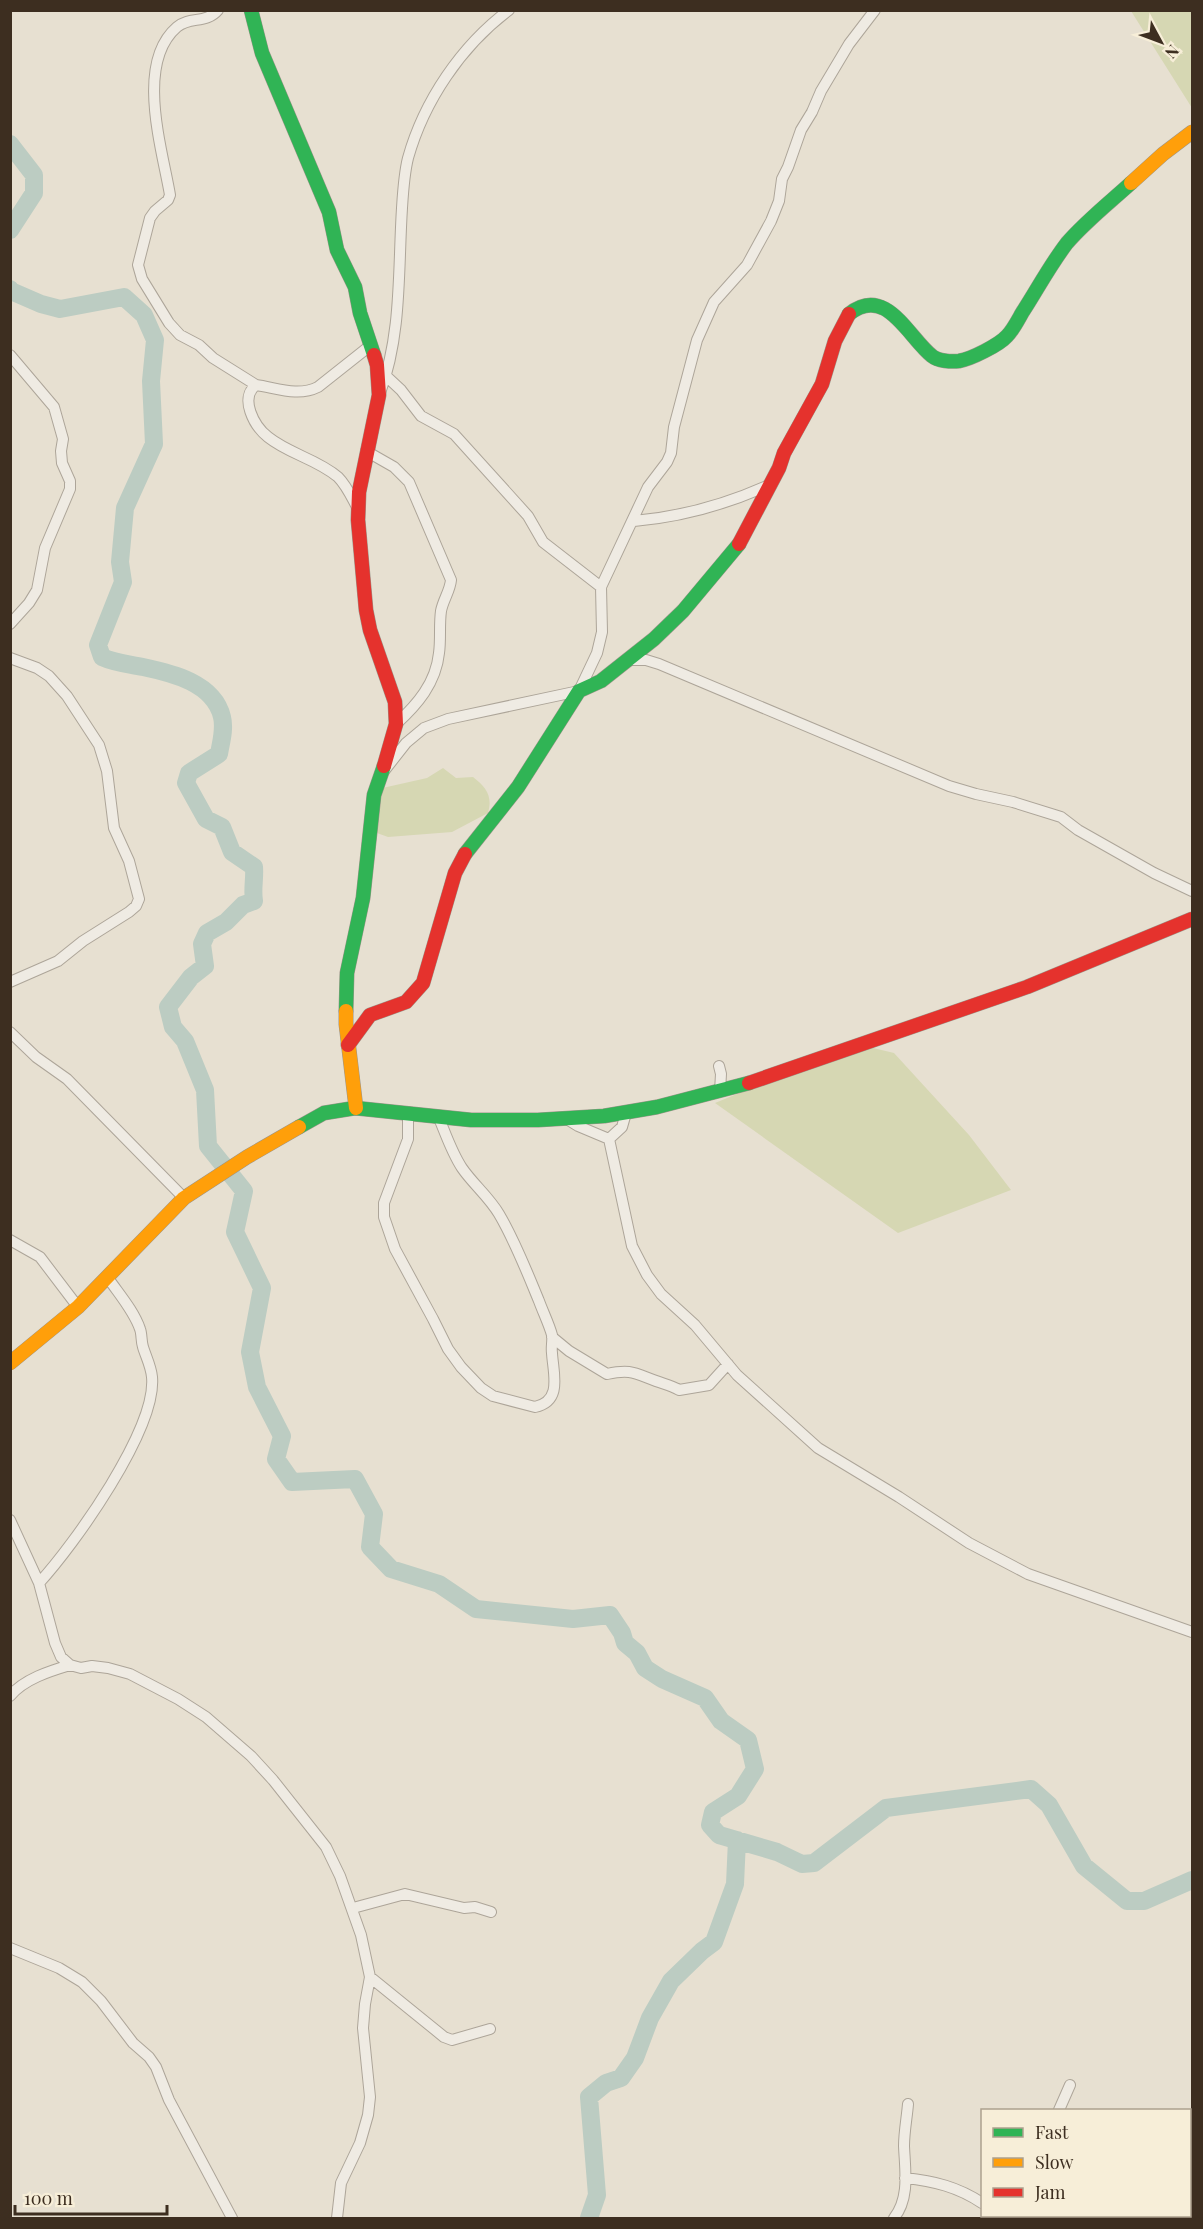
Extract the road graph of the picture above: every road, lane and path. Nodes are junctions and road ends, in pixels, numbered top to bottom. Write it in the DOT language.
graph roads {
  1 [pos="218,10"];
  2 [pos="251,10"];
  3 [pos="509,10"];
  4 [pos="875,10"];
  5 [pos="1192,132"];
  6 [pos="371,345"];
  7 [pos="10,355"];
  8 [pos="386,376"];
  9 [pos="256,385"];
  10 [pos="379,395"];
  11 [pos="366,451"];
  12 [pos="769,485"];
  13 [pos="358,509"];
  14 [pos="634,521"];
  15 [pos="601,587"];
  16 [pos="10,624"];
  17 [pos="10,658"];
  18 [pos="629,660"];
  19 [pos="27,666"];
  20 [pos="10,669"];
  21 [pos="579,692"];
  22 [pos="396,724"];
  23 [pos="381,774"];
  24 [pos="1192,891"];
  25 [pos="1192,919"];
  26 [pos="10,982"];
  27 [pos="10,1032"];
  28 [pos="348,1045"];
  29 [pos="719,1066"];
  30 [pos="720,1091"];
  31 [pos="356,1108"];
  32 [pos="408,1112"];
  33 [pos="626,1113"];
  34 [pos="439,1118"];
  35 [pos="565,1118"];
  36 [pos="609,1139"];
  37 [pos="184,1198"];
  38 [pos="10,1240"];
  39 [pos="108,1278"];
  40 [pos="78,1307"];
  41 [pos="552,1337"];
  42 [pos="10,1363"];
  43 [pos="728,1364"];
  44 [pos="10,1520"];
  45 [pos="39,1583"];
  46 [pos="1192,1632"];
  47 [pos="70,1665"];
  48 [pos="10,1696"];
  49 [pos="353,1908"];
  50 [pos="491,1912"];
  51 [pos="10,1948"];
  52 [pos="370,1977"];
  53 [pos="490,2029"];
  54 [pos="1070,2085"];
  55 [pos="908,2104"];
  56 [pos="1059,2109"];
  57 [pos="905,2178"];
  58 [pos="981,2200"];
  59 [pos="232,2218"];
  60 [pos="337,2218"];
  61 [pos="894,2218"];
  1 -- 9 [label="street"];
  2 -- 6 [label="street"];
  3 -- 8 [label="street"];
  4 -- 14 [label="street"];
  5 -- 12 [label="street"];
  6 -- 9 [label="street"];
  6 -- 10 [label="street"];
  7 -- 16 [label="street"];
  8 -- 10 [label="street"];
  8 -- 15 [label="street"];
  9 -- 13 [label="street"];
  10 -- 11 [label="street"];
  11 -- 13 [label="street"];
  11 -- 22 [label="street"];
  12 -- 14 [label="street"];
  12 -- 18 [label="street"];
  13 -- 22 [label="street"];
  14 -- 15 [label="street"];
  15 -- 21 [label="street"];
  17 -- 19 [label="street"];
  18 -- 21 [label="street"];
  18 -- 24 [label="street"];
  19 -- 20 [label="street"];
  19 -- 26 [label="street"];
  21 -- 23 [label="street"];
  21 -- 28 [label="street"];
  22 -- 23 [label="street"];
  23 -- 28 [label="street"];
  25 -- 30 [label="street"];
  27 -- 37 [label="street"];
  28 -- 31 [label="street"];
  29 -- 30 [label="street"];
  30 -- 33 [label="street"];
  31 -- 32 [label="street"];
  31 -- 37 [label="street"];
  32 -- 34 [label="street"];
  32 -- 41 [label="street"];
  33 -- 35 [label="street"];
  33 -- 36 [label="street"];
  34 -- 35 [label="street"];
  34 -- 41 [label="street"];
  35 -- 36 [label="street"];
  36 -- 43 [label="street"];
  37 -- 39 [label="street"];
  38 -- 40 [label="street"];
  39 -- 40 [label="street"];
  39 -- 45 [label="street"];
  40 -- 42 [label="street"];
  41 -- 43 [label="street"];
  43 -- 46 [label="street"];
  44 -- 45 [label="street"];
  45 -- 47 [label="street"];
  47 -- 48 [label="street"];
  47 -- 49 [label="street"];
  49 -- 50 [label="street"];
  49 -- 52 [label="street"];
  51 -- 59 [label="street"];
  52 -- 53 [label="street"];
  52 -- 60 [label="street"];
  54 -- 56 [label="street"];
  55 -- 57 [label="street"];
  57 -- 58 [label="street"];
  57 -- 61 [label="street"];
}
